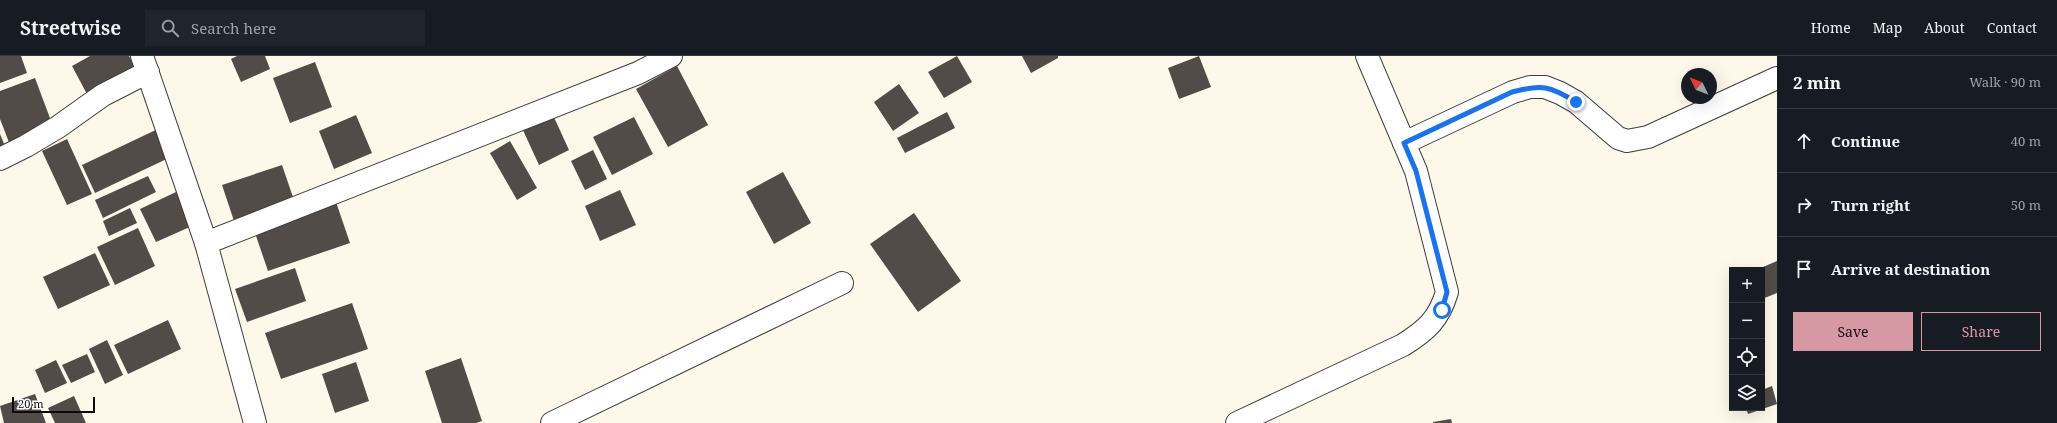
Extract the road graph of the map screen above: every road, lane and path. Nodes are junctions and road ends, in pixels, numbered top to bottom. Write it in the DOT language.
graph roads {
  1 [pos="671,56"];
  2 [pos="1367,56"];
  3 [pos="145,64"];
  4 [pos="1777,78"];
  5 [pos="1404,143"];
  6 [pos="0,159"];
  7 [pos="206,243"];
  8 [pos="842,283"];
  9 [pos="255,423"];
  10 [pos="552,423"];
  11 [pos="1237,423"];
  1 -- 7 [label="street"];
  2 -- 5 [label="street"];
  3 -- 6 [label="street"];
  3 -- 7 [label="street"];
  4 -- 5 [label="street"];
  5 -- 11 [label="street"];
  7 -- 9 [label="street"];
  8 -- 10 [label="street"];
}
